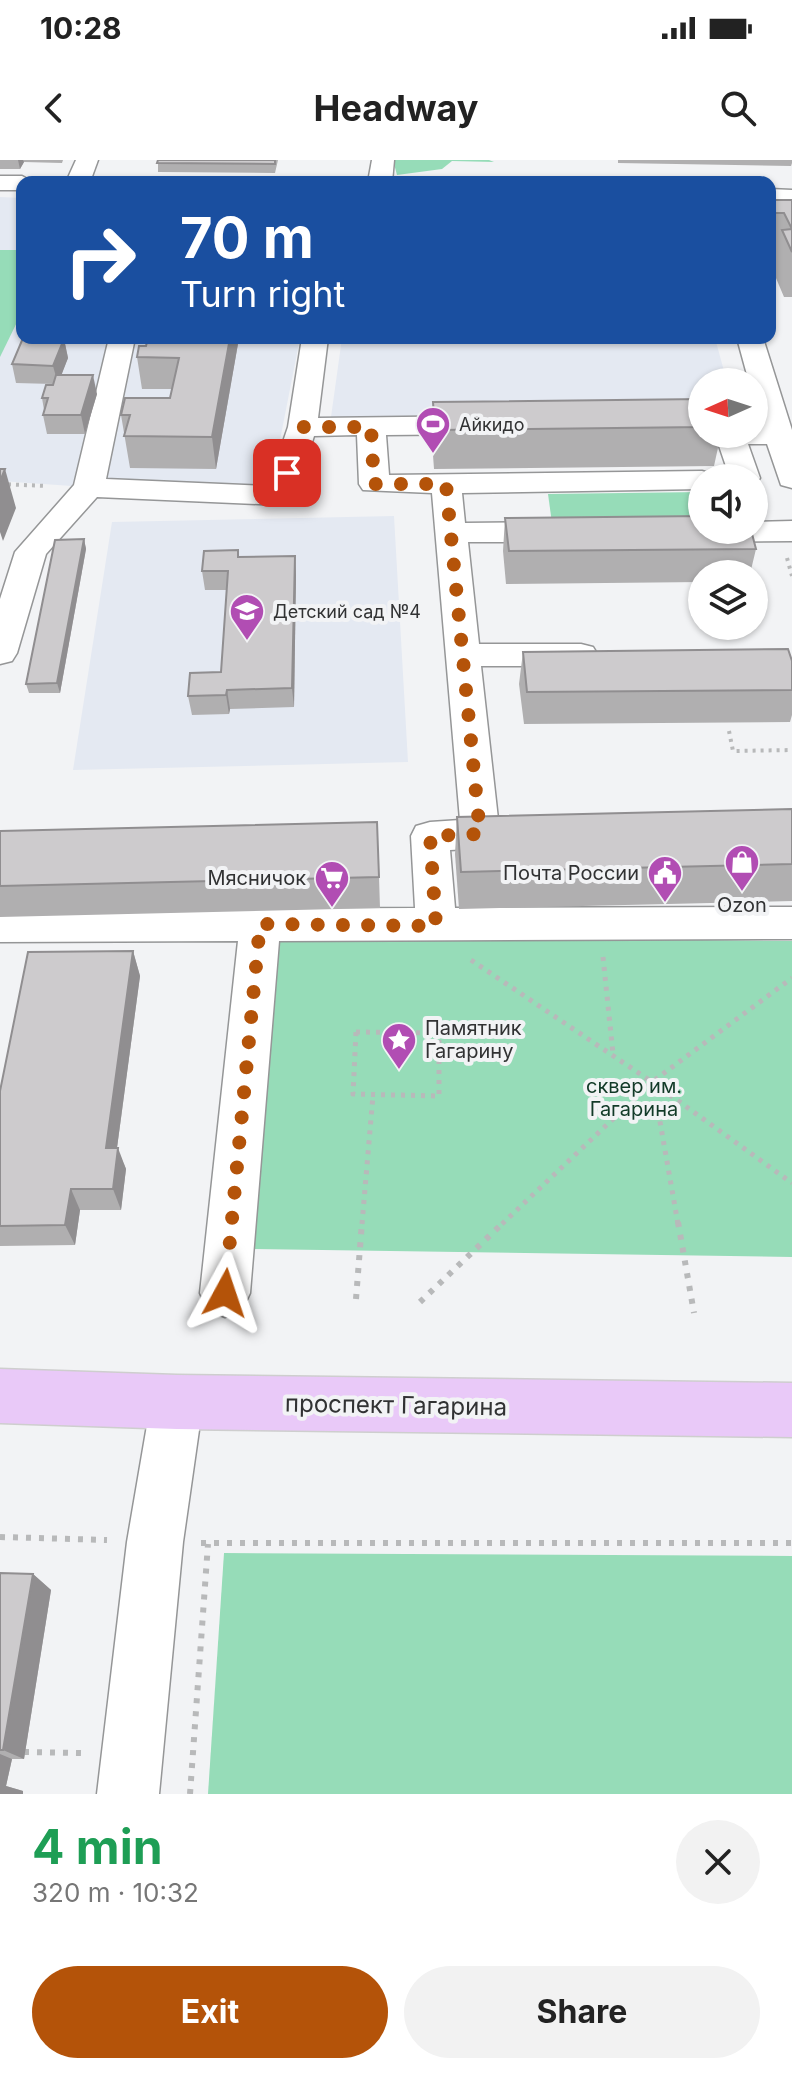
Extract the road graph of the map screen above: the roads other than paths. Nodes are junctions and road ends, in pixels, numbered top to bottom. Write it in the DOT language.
graph roads {
  1 [pos="121,344"];
  2 [pos="314,344"];
  3 [pos="752,344"];
  4 [pos="513,425"];
  5 [pos="302,427"];
  6 [pos="371,427"];
  7 [pos="768,435"];
  8 [pos="779,435"];
  9 [pos="792,479"];
  10 [pos="688,480"];
  11 [pos="446,484"];
  12 [pos="89,487"];
  13 [pos="792,531"];
  14 [pos="591,532"];
  15 [pos="669,532"];
  16 [pos="450,533"];
  17 [pos="16,551"];
  18 [pos="0,653"];
  19 [pos="462,655"];
  20 [pos="619,655"];
  21 [pos="542,832"];
  22 [pos="480,834"];
  23 [pos="792,923"];
  24 [pos="260,924"];
  25 [pos="0,926"];
  26 [pos="428,926"];
  27 [pos="225,1293"];
  28 [pos="0,1396"];
  29 [pos="177,1402"];
  30 [pos="792,1410"];
  31 [pos="130,1774"];
  1 -- 12 [label="street"];
  2 -- 5 [label="street"];
  3 -- 8 [label="street"];
  4 -- 6 [label="street"];
  5 -- 6 [label="street"];
  5 -- 12 [label="street"];
  6 -- 11 [label="street"];
  7 -- 8 [label="street"];
  8 -- 9 [label="street"];
  10 -- 11 [label="street"];
  11 -- 16 [label="street"];
  12 -- 17 [label="street"];
  13 -- 15 [label="street"];
  14 -- 16 [label="street"];
  16 -- 19 [label="street"];
  17 -- 18 [label="street"];
  19 -- 20 [label="street"];
  19 -- 22 [label="street"];
  21 -- 22 [label="street"];
  22 -- 26 [label="street"];
  23 -- 26 [label="street"];
  24 -- 25 [label="street"];
  24 -- 26 [label="street"];
  24 -- 27 [label="street"];
  28 -- 29 [label="main road, проспект Гагарина"];
  29 -- 30 [label="main road, проспект Гагарина"];
  29 -- 31 [label="street"];
}
